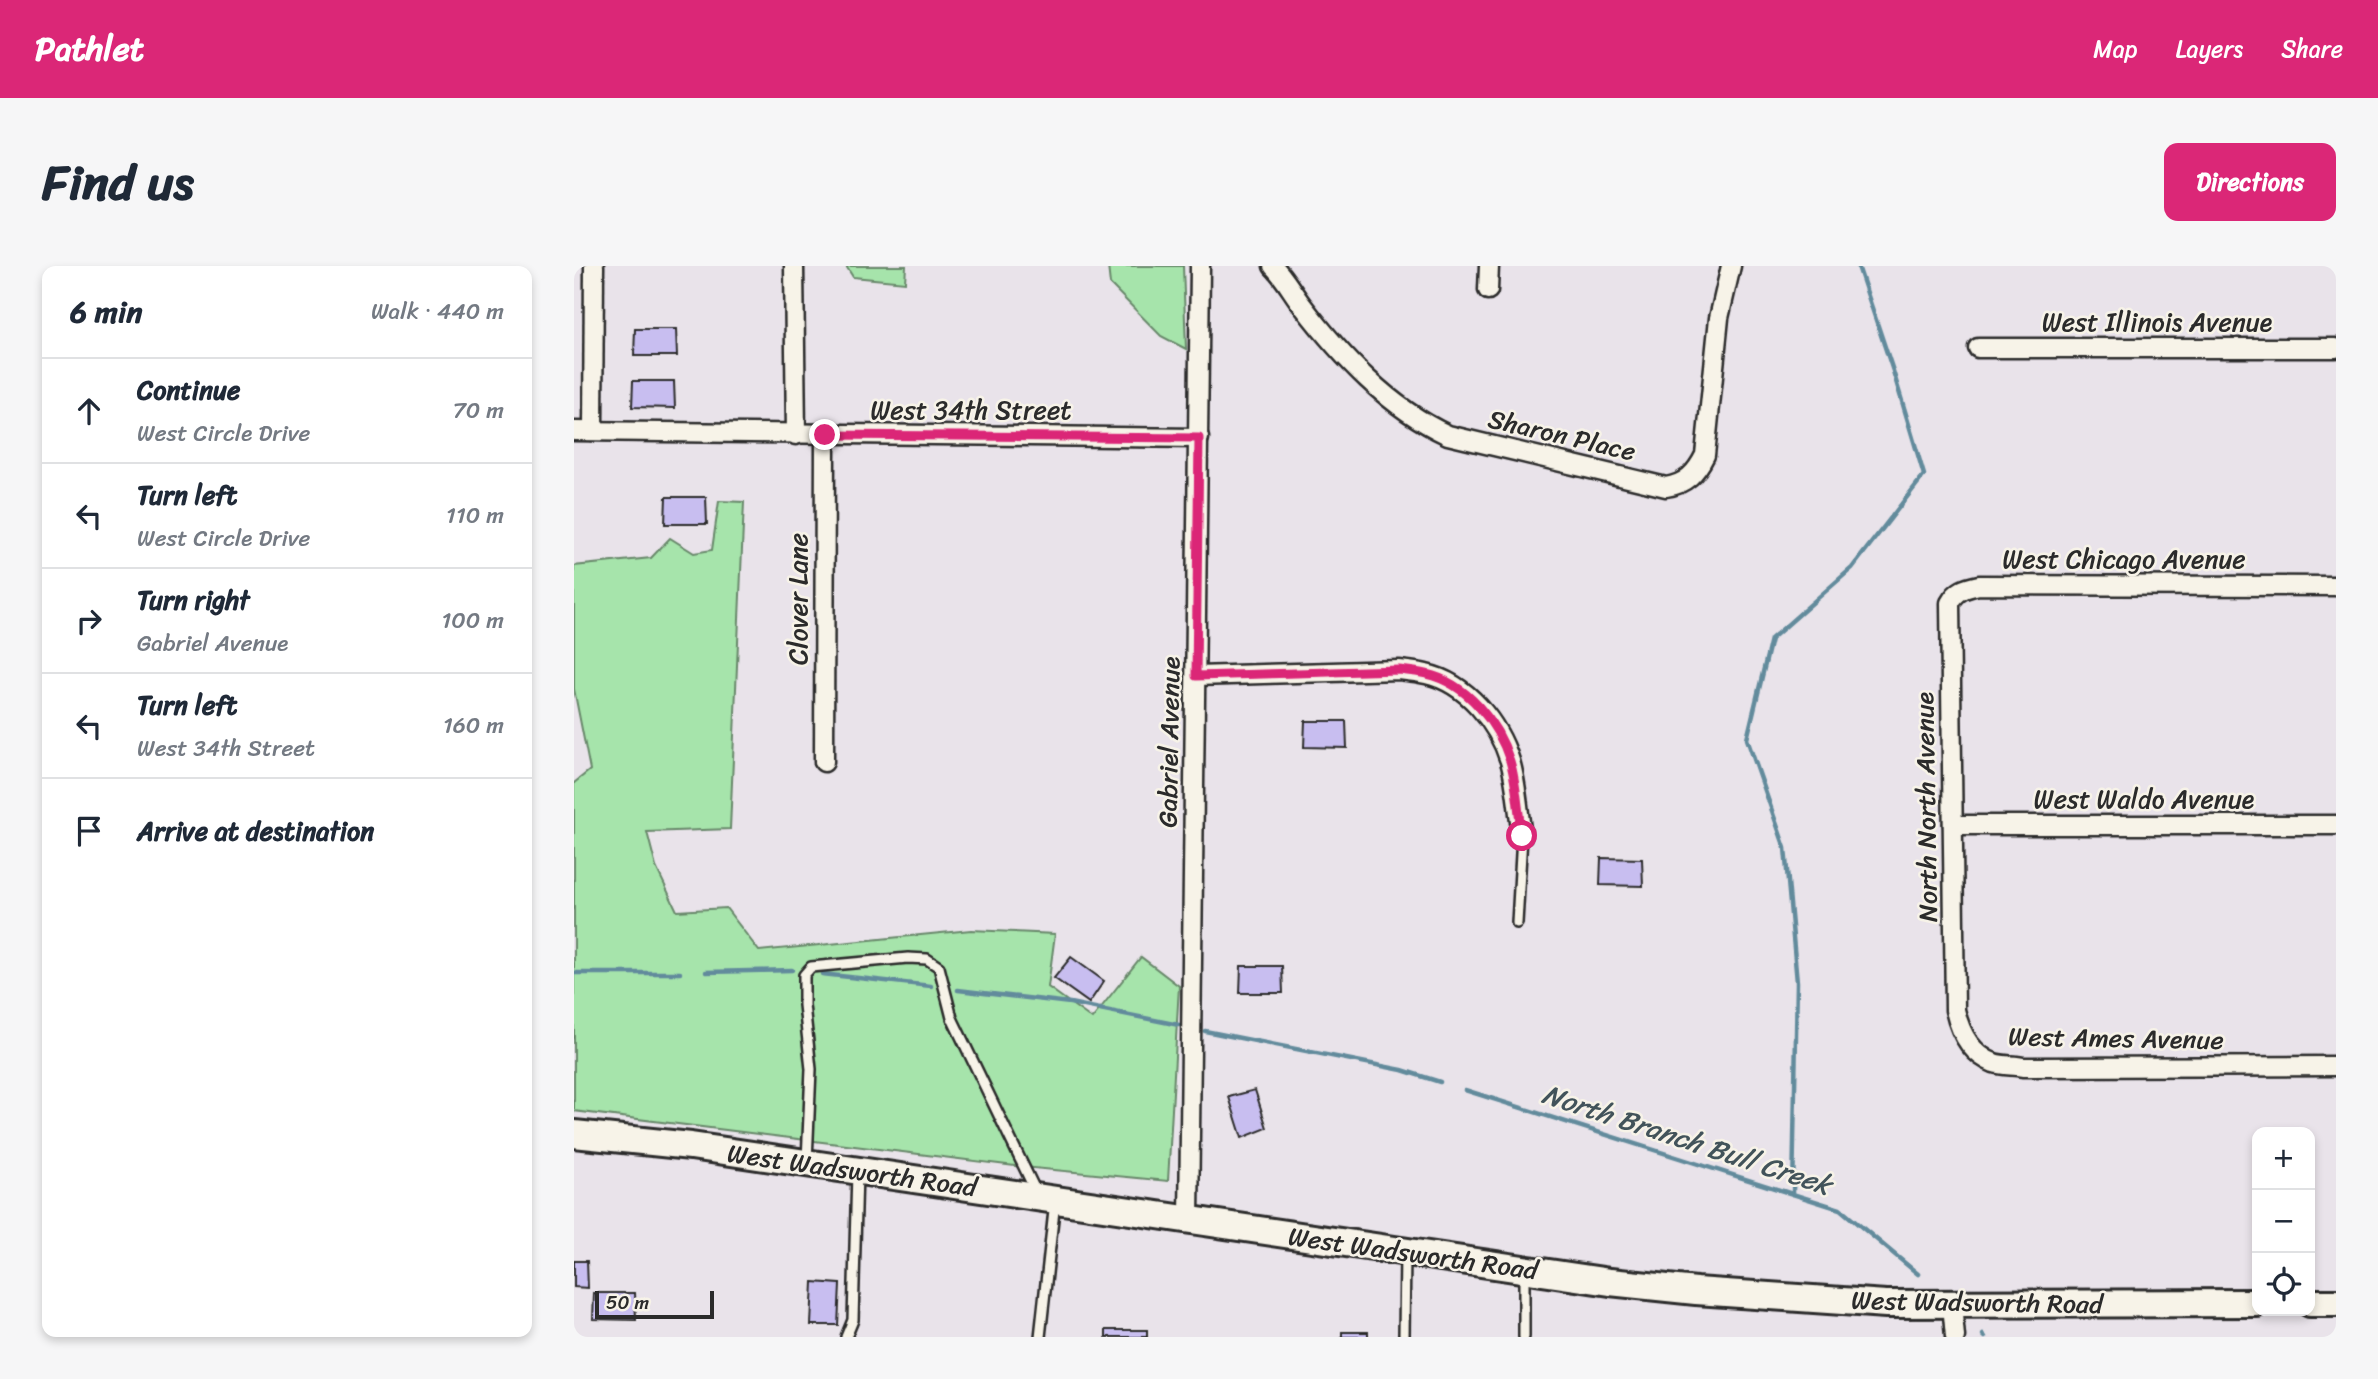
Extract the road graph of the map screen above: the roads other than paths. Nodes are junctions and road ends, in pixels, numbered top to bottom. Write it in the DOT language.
graph roads {
  1 [pos="594,266"];
  2 [pos="794,266"];
  3 [pos="1200,266"];
  4 [pos="1273,266"];
  5 [pos="1489,266"];
  6 [pos="1731,266"];
  7 [pos="1488,290"];
  8 [pos="1978,348"];
  9 [pos="2336,348"];
  10 [pos="574,431"];
  11 [pos="593,431"];
  12 [pos="796,435"];
  13 [pos="825,435"];
  14 [pos="1199,438"];
  15 [pos="2336,586"];
  16 [pos="1951,633"];
  17 [pos="1196,676"];
  18 [pos="824,762"];
  19 [pos="1953,825"];
  20 [pos="2336,825"];
  21 [pos="1522,836"];
  22 [pos="1517,923"];
  23 [pos="1955,980"];
  24 [pos="2336,1066"];
  25 [pos="574,1133"];
  26 [pos="807,1163"];
  27 [pos="857,1170"];
  28 [pos="1047,1198"];
  29 [pos="1189,1220"];
  30 [pos="1405,1251"];
  31 [pos="1524,1269"];
  32 [pos="2252,1303"];
  33 [pos="2315,1303"];
  34 [pos="2336,1303"];
  35 [pos="1952,1304"];
  36 [pos="846,1337"];
  37 [pos="1040,1337"];
  38 [pos="1404,1337"];
  39 [pos="1524,1337"];
  40 [pos="1955,1337"];
  1 -- 11 [label="street"];
  2 -- 12 [label="street"];
  3 -- 14 [label="street, Gabriel Avenue"];
  4 -- 6 [label="street, Sharon Place"];
  5 -- 7 [label="street"];
  8 -- 9 [label="street, West Illinois Avenue"];
  10 -- 11 [label="street, West 34th Street"];
  11 -- 12 [label="street, West 34th Street"];
  12 -- 13 [label="street, West 34th Street"];
  13 -- 14 [label="street, West 34th Street"];
  13 -- 18 [label="street, Clover Lane"];
  14 -- 17 [label="street, Gabriel Avenue"];
  15 -- 16 [label="street, West Chicago Avenue"];
  16 -- 19 [label="street, North North Avenue"];
  17 -- 21 [label="street"];
  17 -- 29 [label="street, Gabriel Avenue"];
  19 -- 20 [label="street, West Waldo Avenue"];
  19 -- 23 [label="street, North North Avenue"];
  21 -- 22 [label="lane"];
  23 -- 24 [label="street, West Ames Avenue"];
  25 -- 26 [label="main road, West Wadsworth Road"];
  26 -- 27 [label="main road, West Wadsworth Road"];
  26 -- 28 [label="lane"];
  27 -- 28 [label="main road, West Wadsworth Road"];
  27 -- 36 [label="lane"];
  28 -- 29 [label="main road, West Wadsworth Road"];
  28 -- 37 [label="lane"];
  29 -- 30 [label="main road, West Wadsworth Road"];
  30 -- 31 [label="main road, West Wadsworth Road"];
  30 -- 38 [label="lane"];
  31 -- 35 [label="main road, West Wadsworth Road"];
  31 -- 39 [label="lane"];
  32 -- 35 [label="main road, West Wadsworth Road"];
  33 -- 34 [label="main road"];
  35 -- 40 [label="street"];
}
